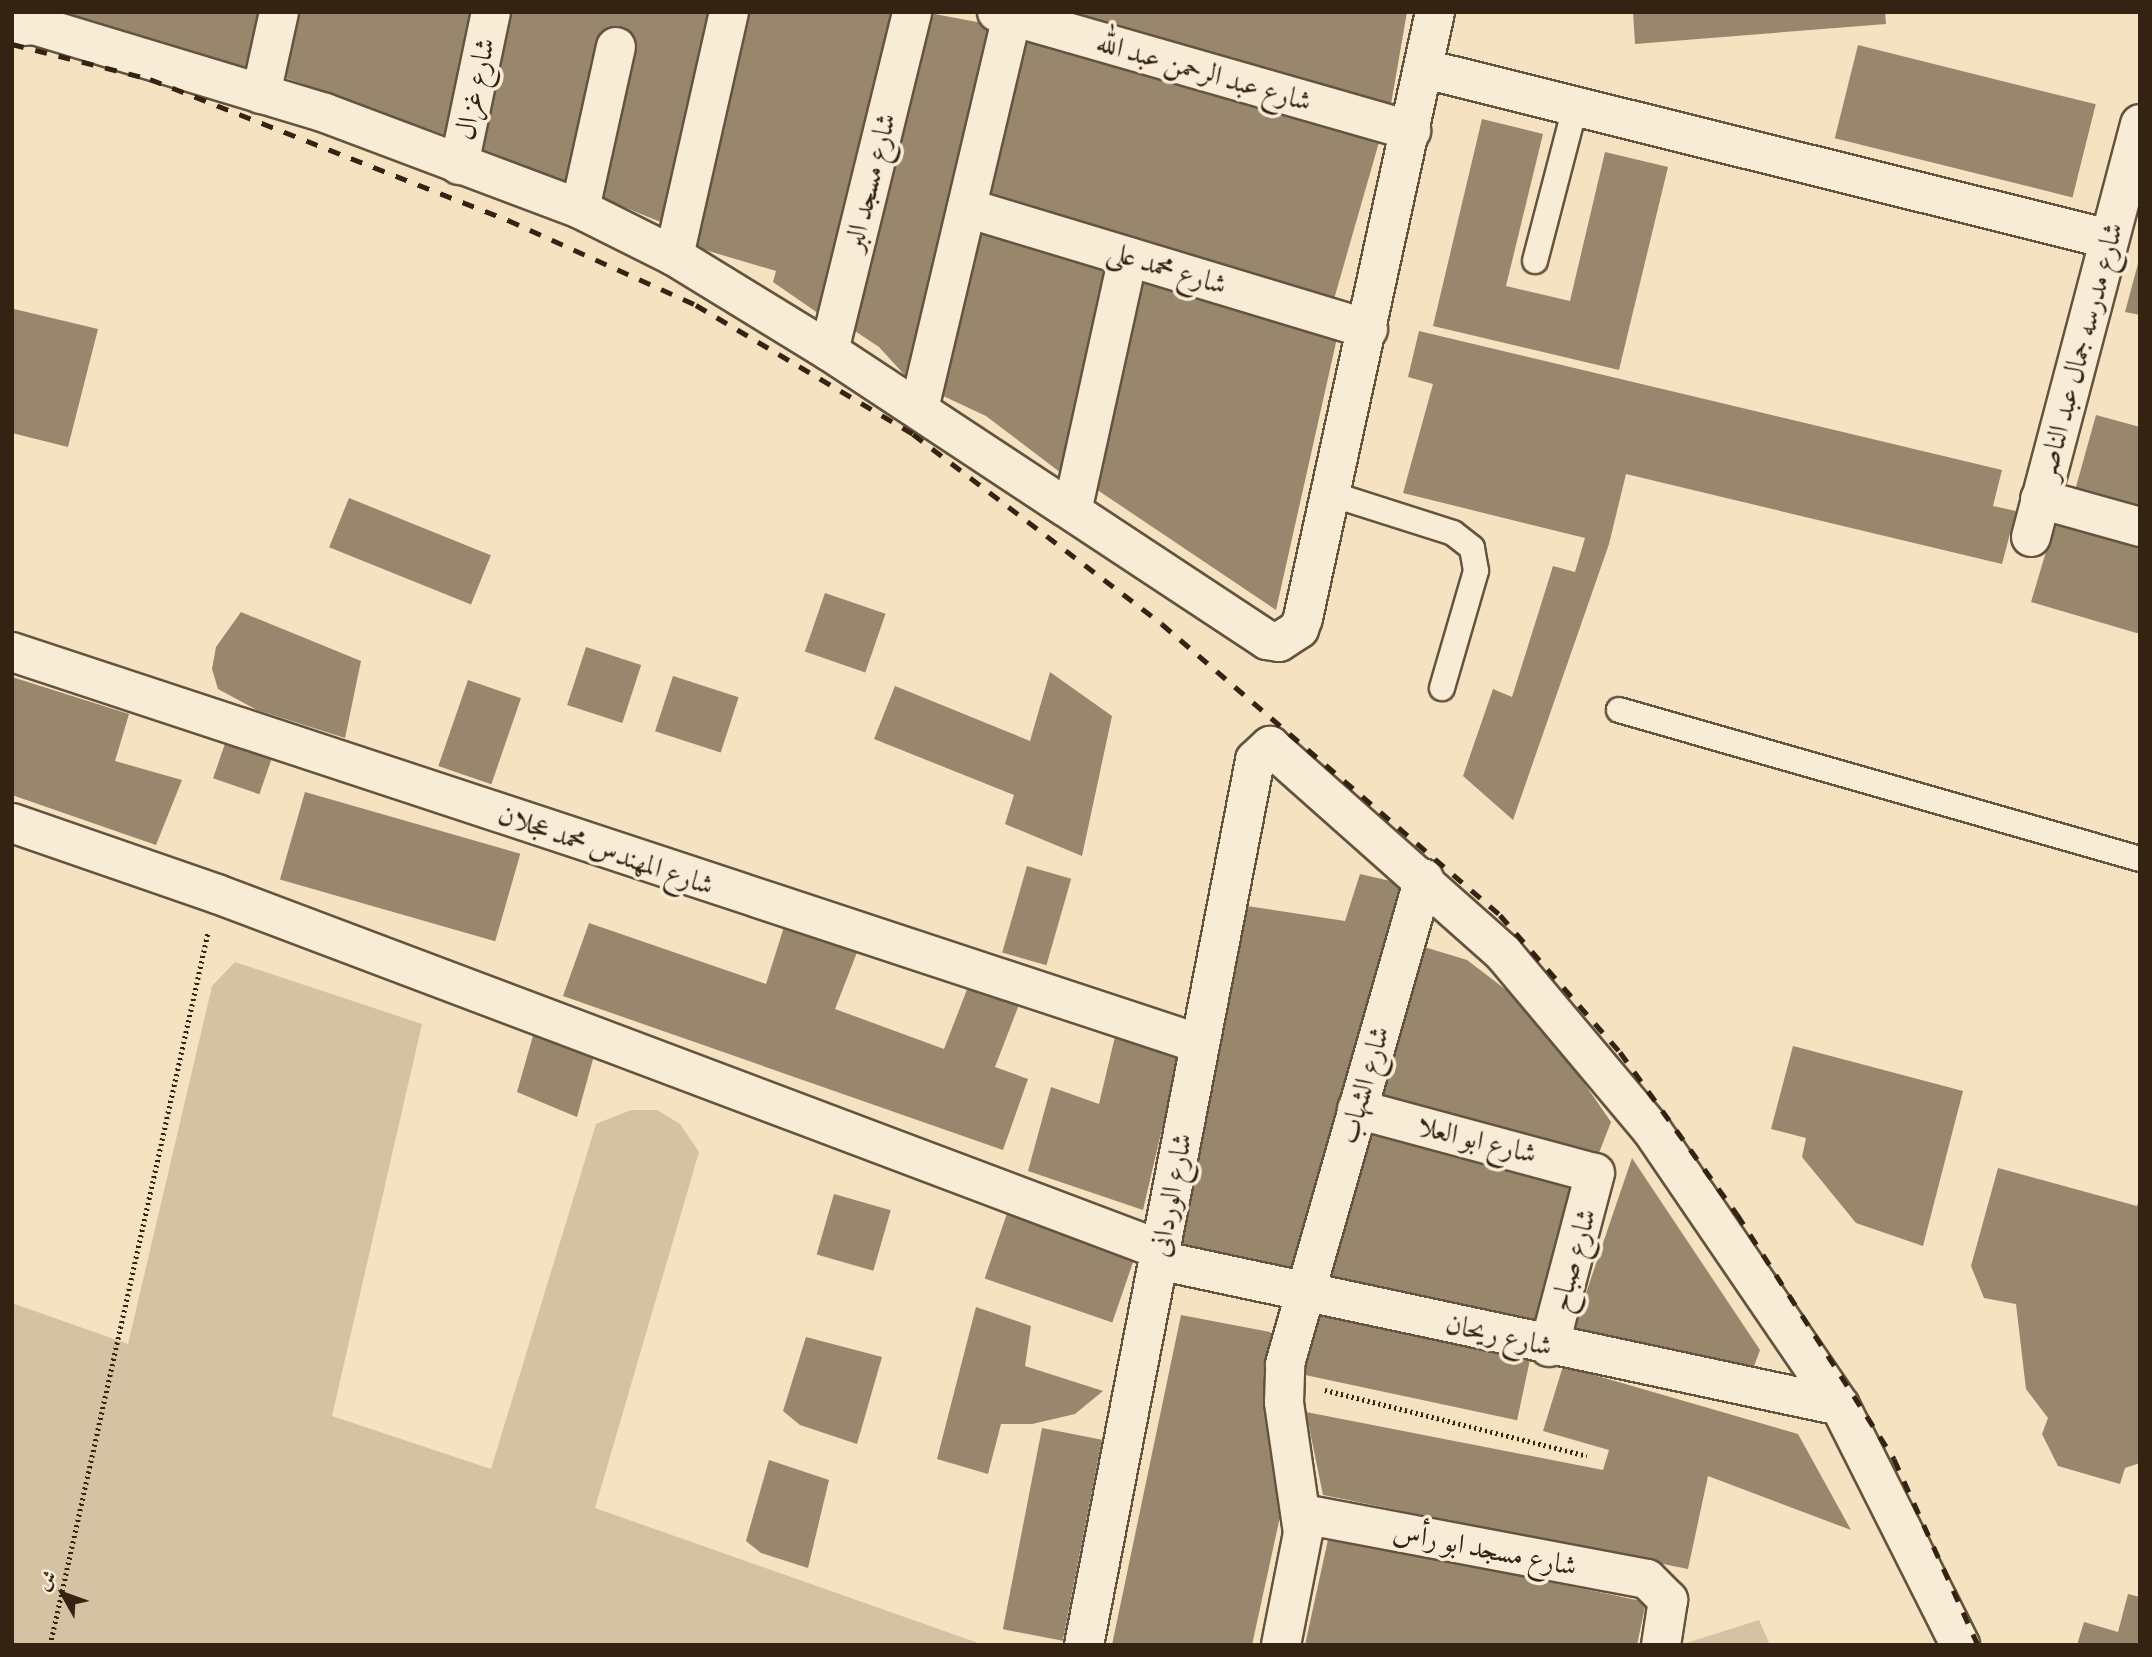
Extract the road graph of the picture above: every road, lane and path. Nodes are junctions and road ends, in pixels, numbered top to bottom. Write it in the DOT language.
graph roads {
  1 [pos="279,12"];
  2 [pos="491,12"];
  3 [pos="729,12"];
  4 [pos="912,12"];
  5 [pos="1435,12"];
  6 [pos="1005,14"];
  7 [pos="28,21"];
  8 [pos="617,47"];
  9 [pos="1425,69"];
  10 [pos="261,94"];
  11 [pos="1575,107"];
  12 [pos="2140,124"];
  13 [pos="1411,131"];
  14 [pos="459,165"];
  15 [pos="967,208"];
  16 [pos="580,209"];
  17 [pos="2109,239"];
  18 [pos="674,256"];
  19 [pos="1128,257"];
  20 [pos="1535,261"];
  21 [pos="1368,329"];
  22 [pos="829,351"];
  23 [pos="919,409"];
  24 [pos="1331,494"];
  25 [pos="2040,499"];
  26 [pos="1073,507"];
  27 [pos="2140,527"];
  28 [pos="2031,537"];
  29 [pos="12,652"];
  30 [pos="1442,688"];
  31 [pos="1619,710"];
  32 [pos="12,823"];
  33 [pos="2140,859"];
  34 [pos="1424,878"];
  35 [pos="217,894"];
  36 [pos="1200,1044"];
  37 [pos="1357,1109"];
  38 [pos="1595,1173"];
  39 [pos="1160,1255"];
  40 [pos="1306,1292"];
  41 [pos="1549,1347"];
  42 [pos="1284,1379"];
  43 [pos="1840,1406"];
  44 [pos="1587,1456"];
  45 [pos="1303,1514"];
  46 [pos="50,1645"];
  47 [pos="1084,1645"];
  48 [pos="1281,1645"];
  49 [pos="1661,1645"];
  50 [pos="1960,1645"];
  1 -- 10 [label="street"];
  2 -- 14 [label="street, شارع غزال"];
  3 -- 18 [label="street"];
  4 -- 22 [label="street, شارع مسجد البر"];
  5 -- 9 [label="street"];
  6 -- 13 [label="street, شارع عبد الرحمن عبد الله"];
  6 -- 15 [label="street"];
  7 -- 10 [label="street"];
  8 -- 16 [label="street"];
  9 -- 11 [label="street"];
  9 -- 13 [label="street"];
  10 -- 14 [label="street"];
  11 -- 17 [label="street"];
  11 -- 20 [label="lane"];
  12 -- 17 [label="street, شارع مدرسه جمال عبد الناصر"];
  13 -- 21 [label="street"];
  14 -- 16 [label="street"];
  15 -- 19 [label="street, شارع محمد على"];
  15 -- 23 [label="street"];
  16 -- 18 [label="street"];
  17 -- 25 [label="street, شارع مدرسه جمال عبد الناصر"];
  18 -- 22 [label="street"];
  19 -- 21 [label="street, شارع محمد على"];
  19 -- 26 [label="street"];
  21 -- 24 [label="street"];
  22 -- 23 [label="street"];
  23 -- 26 [label="street"];
  24 -- 26 [label="street"];
  24 -- 30 [label="lane"];
  25 -- 27 [label="street"];
  25 -- 28 [label="street, شارع مدرسه جمال عبد الناصر"];
  29 -- 36 [label="street, شارع المهندس محمد عجلان"];
  31 -- 33 [label="lane"];
  32 -- 35 [label="street, شارع ريحان"];
  34 -- 36 [label="street, شارع الوردانى"];
  34 -- 37 [label="street, شارع الشهاب"];
  34 -- 43 [label="street"];
  35 -- 39 [label="street, شارع ريحان"];
  35 -- 46 [label="path"];
  36 -- 39 [label="street, شارع الوردانى"];
  37 -- 38 [label="street, شارع ابو العلا"];
  37 -- 40 [label="street, شارع الشهاب"];
  38 -- 41 [label="street, شارع صباح"];
  39 -- 40 [label="street, شارع ريحان"];
  39 -- 47 [label="street, شارع الوردانى"];
  40 -- 41 [label="street, شارع ريحان"];
  40 -- 42 [label="street, شارع الشهاب"];
  41 -- 43 [label="street, شارع ريحان"];
  42 -- 44 [label="path"];
  42 -- 45 [label="street"];
  43 -- 50 [label="street"];
  45 -- 48 [label="street"];
  45 -- 49 [label="street, شارع مسجد ابو رأس"];
}
